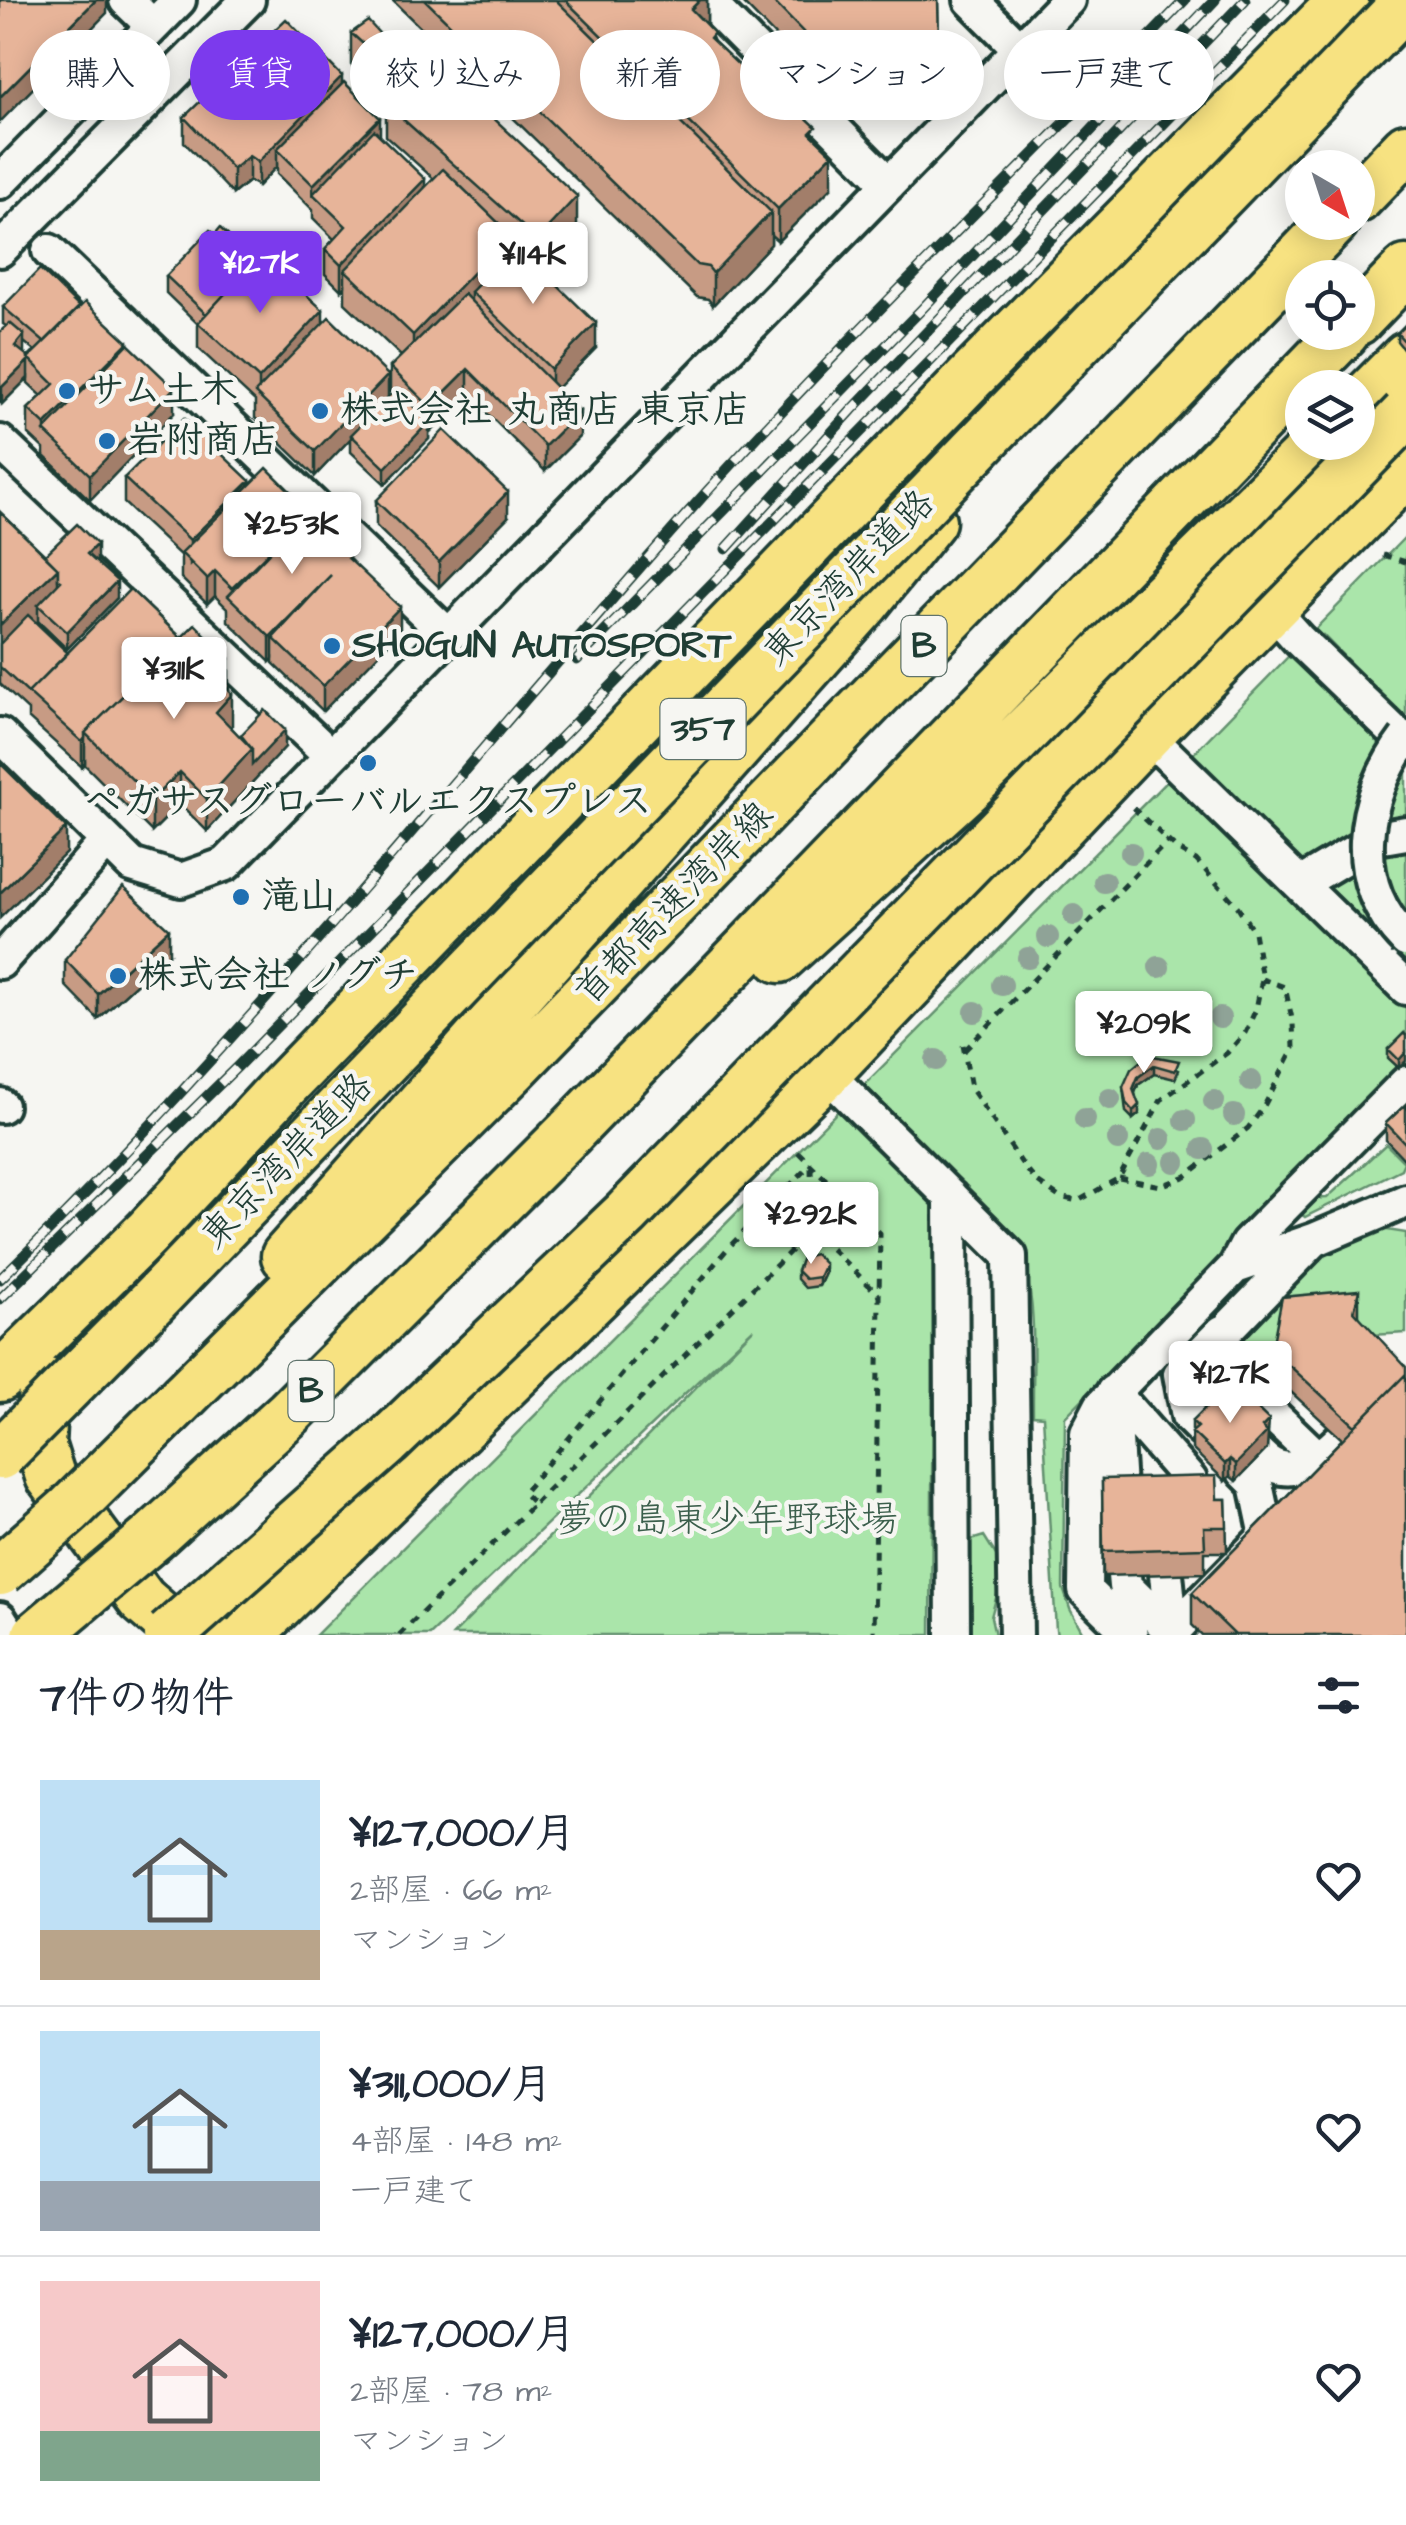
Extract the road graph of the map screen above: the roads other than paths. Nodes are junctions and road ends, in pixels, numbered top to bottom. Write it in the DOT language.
graph roads {
  1 [pos="126,0"];
  2 [pos="179,0"];
  3 [pos="248,0"];
  4 [pos="706,0"];
  5 [pos="971,0"];
  6 [pos="1068,0"];
  7 [pos="1344,0"];
  8 [pos="1406,3"];
  9 [pos="153,26"];
  10 [pos="1039,30"];
  11 [pos="1004,34"];
  12 [pos="1004,66"];
  13 [pos="1204,145"];
  14 [pos="1406,148"];
  15 [pos="1375,180"];
  16 [pos="0,182"];
  17 [pos="889,184"];
  18 [pos="1317,240"];
  19 [pos="0,250"];
  20 [pos="49,252"];
  21 [pos="1406,270"];
  22 [pos="1375,302"];
  23 [pos="1328,350"];
  24 [pos="1406,357"];
  25 [pos="1375,388"];
  26 [pos="1406,414"];
  27 [pos="0,442"];
  28 [pos="1301,460"];
  29 [pos="1406,472"];
  30 [pos="1271,608"];
  31 [pos="448,636"];
  32 [pos="0,735"];
  33 [pos="1148,735"];
  34 [pos="1406,740"];
  35 [pos="331,756"];
  36 [pos="1406,834"];
  37 [pos="108,841"];
  38 [pos="1300,884"];
  39 [pos="1406,940"];
  40 [pos="0,962"];
  41 [pos="1406,988"];
  42 [pos="826,1073"];
  43 [pos="1406,1082"];
  44 [pos="570,1132"];
  45 [pos="951,1197"];
  46 [pos="1406,1201"];
  47 [pos="146,1232"];
  48 [pos="1314,1240"];
  49 [pos="1235,1267"];
  50 [pos="1222,1332"];
  51 [pos="0,1376"];
  52 [pos="1113,1392"];
  53 [pos="184,1396"];
  54 [pos="1209,1420"];
  55 [pos="0,1455"];
  56 [pos="1176,1502"];
  57 [pos="1120,1504"];
  58 [pos="0,1571"];
  59 [pos="1124,1575"];
  60 [pos="1186,1584"];
  61 [pos="0,1619"];
  62 [pos="1173,1634"];
  63 [pos="10,1635"];
  64 [pos="38,1635"];
  65 [pos="170,1635"];
  66 [pos="208,1635"];
  67 [pos="237,1635"];
  68 [pos="248,1635"];
  69 [pos="953,1635"];
  70 [pos="1016,1635"];
  71 [pos="1131,1635"];
  1 -- 9 [label="street"];
  2 -- 9 [label="street"];
  3 -- 19 [label="street"];
  4 -- 17 [label="street"];
  5 -- 11 [label="street"];
  6 -- 10 [label="street"];
  7 -- 13 [label="highway, 357"];
  8 -- 55 [label="highway, 東京湾岸道路 / 357, bridge"];
  9 -- 16 [label="street"];
  12 -- 17 [label="street"];
  13 -- 47 [label="highway, 357"];
  13 -- 53 [label="highway"];
  14 -- 15 [label="highway"];
  17 -- 31 [label="street"];
  18 -- 53 [label="highway, 首都高速湾岸線 / B"];
  20 -- 31 [label="street"];
  21 -- 22 [label="highway"];
  23 -- 44 [label="highway, B"];
  24 -- 25 [label="highway"];
  26 -- 65 [label="highway, bridge"];
  27 -- 35 [label="street"];
  28 -- 44 [label="highway"];
  29 -- 30 [label="highway"];
  30 -- 33 [label="highway"];
  30 -- 34 [label="street"];
  31 -- 35 [label="street"];
  32 -- 37 [label="street"];
  33 -- 38 [label="street"];
  33 -- 42 [label="highway"];
  34 -- 39 [label="street, bridge"];
  35 -- 37 [label="street"];
  36 -- 38 [label="street"];
  37 -- 40 [label="street"];
  38 -- 41 [label="street"];
  42 -- 45 [label="street"];
  42 -- 68 [label="highway"];
  43 -- 49 [label="street"];
  44 -- 64 [label="highway, B, bridge"];
  45 -- 69 [label="street"];
  45 -- 70 [label="street"];
  46 -- 48 [label="street"];
  47 -- 51 [label="highway, 357"];
  47 -- 66 [label="highway"];
  48 -- 49 [label="street"];
  48 -- 50 [label="street"];
  49 -- 52 [label="street"];
  50 -- 54 [label="street"];
  50 -- 60 [label="street"];
  52 -- 56 [label="street"];
  52 -- 57 [label="street"];
  52 -- 71 [label="street"];
  53 -- 58 [label="highway, 首都高速湾岸線 / B, bridge"];
  59 -- 62 [label="street"];
  60 -- 62 [label="street"];
  60 -- 62 [label="street"];
  61 -- 63 [label="street"];
  67 -- 68 [label="highway"];
}
